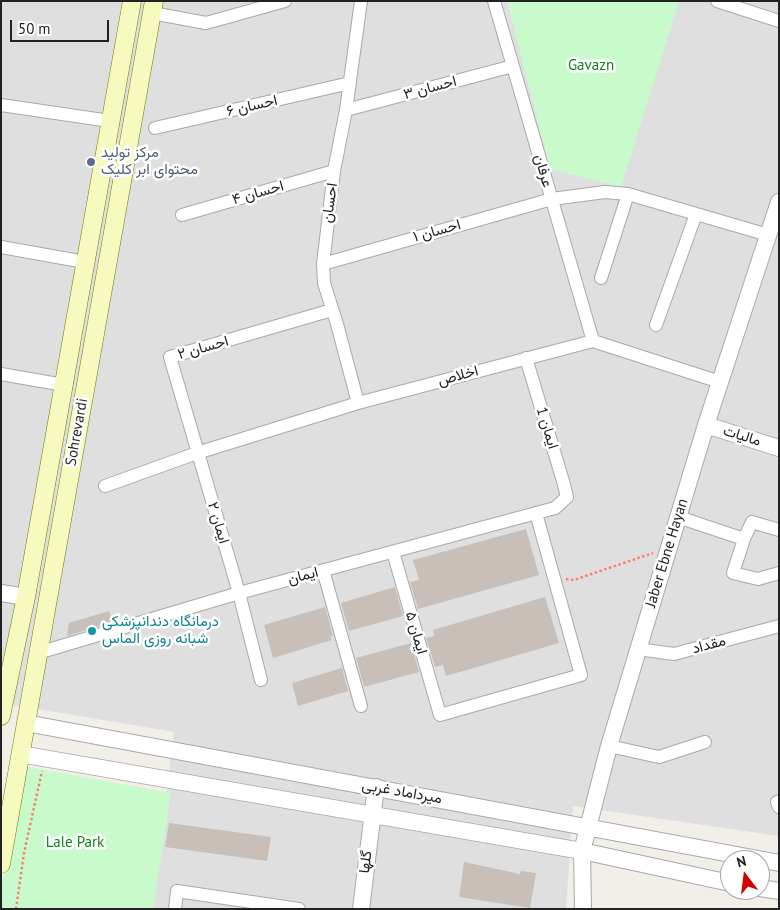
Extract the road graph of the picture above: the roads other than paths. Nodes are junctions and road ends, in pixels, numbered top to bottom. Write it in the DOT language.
graph roads {
  1 [pos="132,1"];
  2 [pos="286,1"];
  3 [pos="362,1"];
  4 [pos="494,1"];
  5 [pos="717,1"];
  6 [pos="153,7"];
  7 [pos="779,21"];
  8 [pos="513,66"];
  9 [pos="350,83"];
  10 [pos="1,105"];
  11 [pos="346,110"];
  12 [pos="110,121"];
  13 [pos="154,128"];
  14 [pos="334,171"];
  15 [pos="628,194"];
  16 [pos="552,199"];
  17 [pos="779,202"];
  18 [pos="696,214"];
  19 [pos="182,215"];
  20 [pos="768,235"];
  21 [pos="1,247"];
  22 [pos="85,262"];
  23 [pos="323,264"];
  24 [pos="600,278"];
  25 [pos="332,310"];
  26 [pos="656,325"];
  27 [pos="593,340"];
  28 [pos="526,358"];
  29 [pos="1,374"];
  30 [pos="720,382"];
  31 [pos="64,385"];
  32 [pos="358,403"];
  33 [pos="706,425"];
  34 [pos="779,448"];
  35 [pos="197,453"];
  36 [pos="106,486"];
  37 [pos="567,498"];
  38 [pos="536,512"];
  39 [pos="678,517"];
  40 [pos="779,530"];
  41 [pos="744,539"];
  42 [pos="393,552"];
  43 [pos="323,570"];
  44 [pos="779,573"];
  45 [pos="1,593"];
  46 [pos="239,593"];
  47 [pos="26,597"];
  48 [pos="779,626"];
  49 [pos="638,649"];
  50 [pos="38,652"];
  51 [pos="262,680"];
  52 [pos="361,706"];
  53 [pos="1,716"];
  54 [pos="26,723"];
  55 [pos="705,742"];
  56 [pos="609,746"];
  57 [pos="20,754"];
  58 [pos="376,788"];
  59 [pos="779,801"];
  60 [pos="779,807"];
  61 [pos="372,814"];
  62 [pos="589,827"];
  63 [pos="582,850"];
  64 [pos="779,863"];
  65 [pos="1,864"];
  66 [pos="720,881"];
  67 [pos="175,909"];
  68 [pos="299,909"];
  69 [pos="360,909"];
  70 [pos="583,909"];
  1 -- 12 [label="main road, Sohrevardi"];
  2 -- 6 [label="street"];
  3 -- 9 [label="street, احسان"];
  4 -- 8 [label="street, عرفان"];
  5 -- 7 [label="street"];
  6 -- 50 [label="main road, Sohrevardi"];
  8 -- 11 [label="street, احسان ۳"];
  8 -- 16 [label="street, عرفان"];
  9 -- 11 [label="street, احسان"];
  9 -- 13 [label="street, احسان ۶"];
  10 -- 12 [label="street"];
  11 -- 14 [label="street, احسان"];
  12 -- 22 [label="main road, Sohrevardi"];
  14 -- 19 [label="street, احسان ۴"];
  14 -- 23 [label="street, احسان"];
  15 -- 16 [label="street, احسان ۱"];
  15 -- 18 [label="street, احسان ۱"];
  15 -- 24 [label="street"];
  16 -- 23 [label="street, احسان ۱"];
  16 -- 27 [label="street, عرفان"];
  17 -- 20 [label="street, Jaber Ebne Hayan"];
  18 -- 20 [label="street, احسان ۱"];
  18 -- 26 [label="street"];
  20 -- 30 [label="street, Jaber Ebne Hayan"];
  21 -- 22 [label="street"];
  22 -- 31 [label="main road, Sohrevardi"];
  23 -- 25 [label="street, احسان"];
  25 -- 32 [label="street, احسان"];
  25 -- 35 [label="street, احسان ۲"];
  27 -- 28 [label="street, اخلاص"];
  27 -- 30 [label="street"];
  28 -- 32 [label="street, اخلاص"];
  28 -- 37 [label="street, ایمان 1"];
  29 -- 31 [label="street"];
  30 -- 33 [label="street, Jaber Ebne Hayan"];
  31 -- 47 [label="main road, Sohrevardi"];
  32 -- 35 [label="street, اخلاص"];
  33 -- 34 [label="street, مالیات"];
  33 -- 39 [label="street, Jaber Ebne Hayan"];
  35 -- 36 [label="street, اخلاص"];
  35 -- 46 [label="street, ایمان ۲"];
  37 -- 38 [label="street, ایمان"];
  38 -- 42 [label="street, ایمان"];
  38 -- 42 [label="street, ایمان ۵"];
  39 -- 41 [label="street"];
  39 -- 49 [label="street, Jaber Ebne Hayan"];
  40 -- 41 [label="street"];
  41 -- 44 [label="street"];
  42 -- 43 [label="street, ایمان"];
  43 -- 46 [label="street, ایمان"];
  43 -- 52 [label="street"];
  45 -- 47 [label="street"];
  46 -- 50 [label="street, ایمان"];
  46 -- 51 [label="street, ایمان ۲"];
  47 -- 53 [label="main road, Sohrevardi"];
  48 -- 49 [label="street, مقداد"];
  49 -- 56 [label="street, Jaber Ebne Hayan"];
  50 -- 54 [label="main road, Sohrevardi"];
  54 -- 57 [label="main road, Sohrevardi"];
  54 -- 58 [label="street, میرداماد غربی"];
  55 -- 56 [label="street"];
  56 -- 62 [label="street, Jaber Ebne Hayan"];
  57 -- 61 [label="street, میرداماد غربی"];
  57 -- 65 [label="main road, Sohrevardi"];
  58 -- 61 [label="street, گلها"];
  58 -- 62 [label="street, میرداماد غربی"];
  59 -- 60 [label="street"];
  61 -- 63 [label="street, میرداماد غربی"];
  61 -- 69 [label="street, گلها"];
  62 -- 63 [label="street, Jaber Ebne Hayan"];
  62 -- 64 [label="street, میرداماد غربی"];
  63 -- 66 [label="street, میرداماد غربی"];
  63 -- 70 [label="street, Jaber Ebne Hayan"];
  67 -- 68 [label="street"];
}
